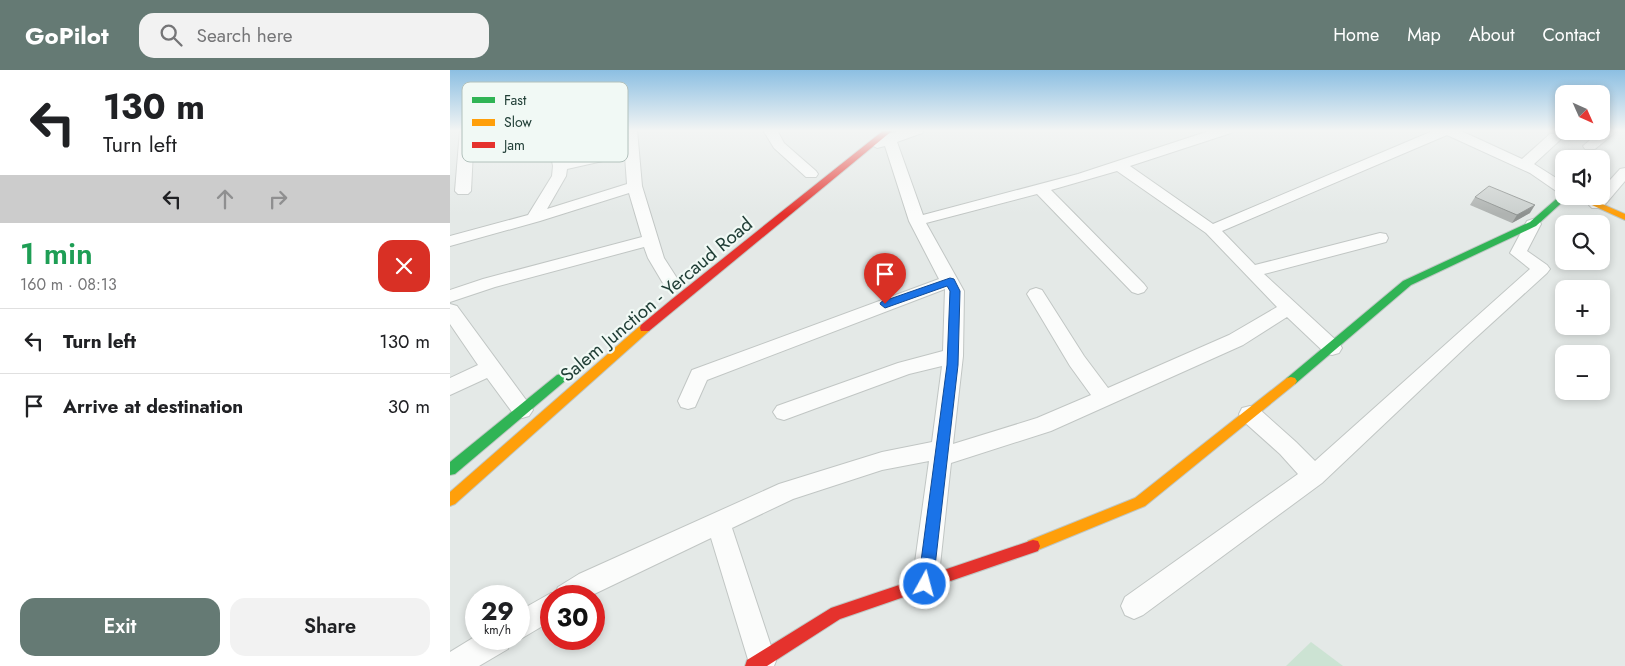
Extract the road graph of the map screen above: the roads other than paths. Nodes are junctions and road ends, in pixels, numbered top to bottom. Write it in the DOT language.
graph roads {
  1 [pos="633,158"];
  2 [pos="793,158"];
  3 [pos="855,158"];
  4 [pos="897,158"];
  5 [pos="1140,158"];
  6 [pos="1382,158"];
  7 [pos="1508,158"];
  8 [pos="1532,158"];
  9 [pos="465,162"];
  10 [pos="559,162"];
  11 [pos="578,162"];
  12 [pos="1118,165"];
  13 [pos="1524,165"];
  14 [pos="560,166"];
  15 [pos="1625,172"];
  16 [pos="810,174"];
  17 [pos="1555,184"];
  18 [pos="635,186"];
  19 [pos="1040,188"];
  20 [pos="1610,190"];
  21 [pos="463,191"];
  22 [pos="1555,205"];
  23 [pos="1597,205"];
  24 [pos="1625,217"];
  25 [pos="534,218"];
  26 [pos="918,221"];
  27 [pos="1533,224"];
  28 [pos="1212,230"];
  29 [pos="1380,238"];
  30 [pos="651,240"];
  31 [pos="450,241"];
  32 [pos="1252,272"];
  33 [pos="950,281"];
  34 [pos="673,286"];
  35 [pos="1138,288"];
  36 [pos="1036,294"];
  37 [pos="450,296"];
  38 [pos="1289,308"];
  39 [pos="450,310"];
  40 [pos="1332,348"];
  41 [pos="953,356"];
  42 [pos="490,368"];
  43 [pos="570,371"];
  44 [pos="450,387"];
  45 [pos="1104,398"];
  46 [pos="688,401"];
  47 [pos="522,410"];
  48 [pos="784,412"];
  49 [pos="1250,414"];
  50 [pos="942,453"];
  51 [pos="450,470"];
  52 [pos="1314,476"];
  53 [pos="450,500"];
  54 [pos="718,523"];
  55 [pos="925,584"];
  56 [pos="585,585"];
  57 [pos="1134,606"];
  58 [pos="480,650"];
  59 [pos="757,663"];
  60 [pos="453,666"];
  1 -- 18 [label="street"];
  2 -- 16 [label="street"];
  3 -- 53 [label="street, Salem Junction - Yercaud Road"];
  4 -- 26 [label="street"];
  5 -- 12 [label="street"];
  6 -- 28 [label="street"];
  7 -- 13 [label="street"];
  8 -- 13 [label="street"];
  9 -- 21 [label="street"];
  10 -- 14 [label="street"];
  11 -- 14 [label="street"];
  12 -- 19 [label="street"];
  12 -- 28 [label="street"];
  13 -- 17 [label="street"];
  14 -- 25 [label="street"];
  15 -- 20 [label="street"];
  18 -- 25 [label="street"];
  18 -- 30 [label="street"];
  19 -- 26 [label="street"];
  19 -- 35 [label="street"];
  22 -- 27 [label="street"];
  23 -- 24 [label="street"];
  25 -- 31 [label="street"];
  26 -- 33 [label="street"];
  27 -- 40 [label="street"];
  27 -- 52 [label="street"];
  28 -- 32 [label="street"];
  29 -- 32 [label="street"];
  30 -- 34 [label="street"];
  30 -- 37 [label="street"];
  32 -- 38 [label="street"];
  33 -- 41 [label="street"];
  33 -- 46 [label="street"];
  36 -- 45 [label="street"];
  38 -- 40 [label="street"];
  38 -- 45 [label="street"];
  39 -- 42 [label="street"];
  40 -- 49 [label="street"];
  41 -- 48 [label="street"];
  41 -- 50 [label="street"];
  42 -- 44 [label="street"];
  42 -- 47 [label="street"];
  43 -- 47 [label="street"];
  45 -- 50 [label="street"];
  47 -- 51 [label="street"];
  49 -- 52 [label="street"];
  49 -- 55 [label="street"];
  50 -- 54 [label="street"];
  50 -- 55 [label="street"];
  52 -- 57 [label="street"];
  54 -- 56 [label="street"];
  54 -- 59 [label="street"];
  55 -- 59 [label="street"];
  58 -- 60 [label="street"];
}
